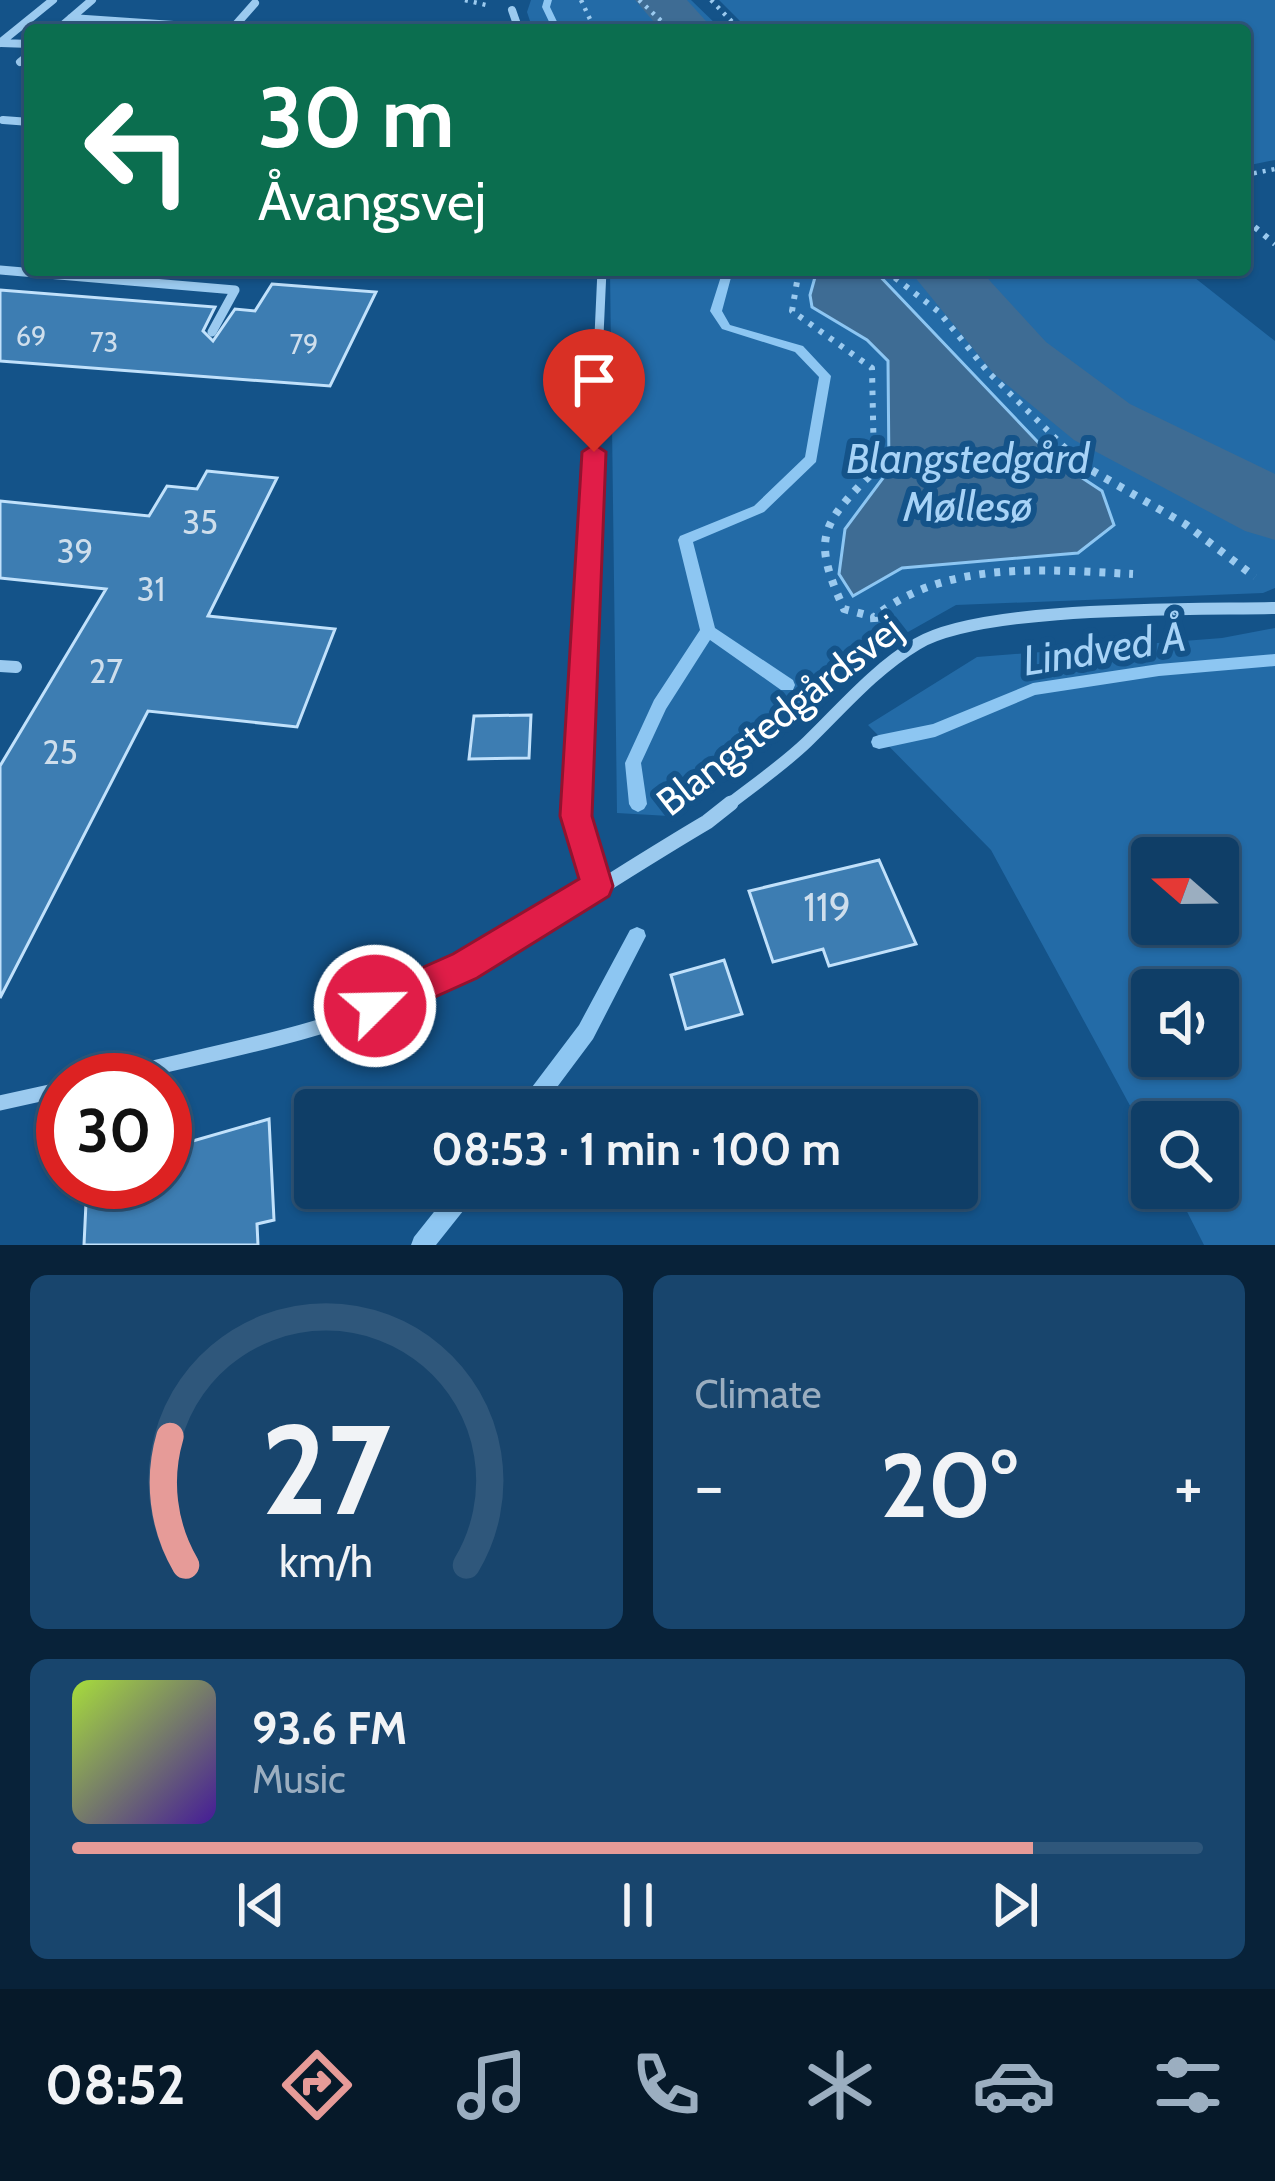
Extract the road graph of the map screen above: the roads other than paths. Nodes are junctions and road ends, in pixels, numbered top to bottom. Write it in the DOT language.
graph roads {
  1 [pos="53,0"];
  2 [pos="92,0"];
  3 [pos="255,3"];
  4 [pos="512,10"];
  5 [pos="71,18"];
  6 [pos="64,24"];
  7 [pos="159,24"];
  8 [pos="236,24"];
  9 [pos="518,24"];
  10 [pos="0,43"];
  11 [pos="24,57"];
  12 [pos="20,62"];
  13 [pos="70,276"];
  14 [pos="602,276"];
  15 [pos="212,332"];
  16 [pos="1275,608"];
  17 [pos="0,666"];
  18 [pos="16,667"];
  19 [pos="597,886"];
  20 [pos="192,1058"];
  21 [pos="36,1095"];
  22 [pos="0,1102"];
  1 -- 10 [label="street"];
  2 -- 5 [label="street"];
  3 -- 8 [label="street"];
  4 -- 9 [label="street"];
  5 -- 6 [label="street"];
  5 -- 7 [label="street"];
  11 -- 12 [label="street"];
  13 -- 15 [label="street"];
  14 -- 19 [label="street"];
  16 -- 19 [label="street, Blangstedgårdsvej"];
  17 -- 18 [label="street"];
  19 -- 20 [label="street, Blangstedgårdsvej"];
  21 -- 22 [label="street"];
}
